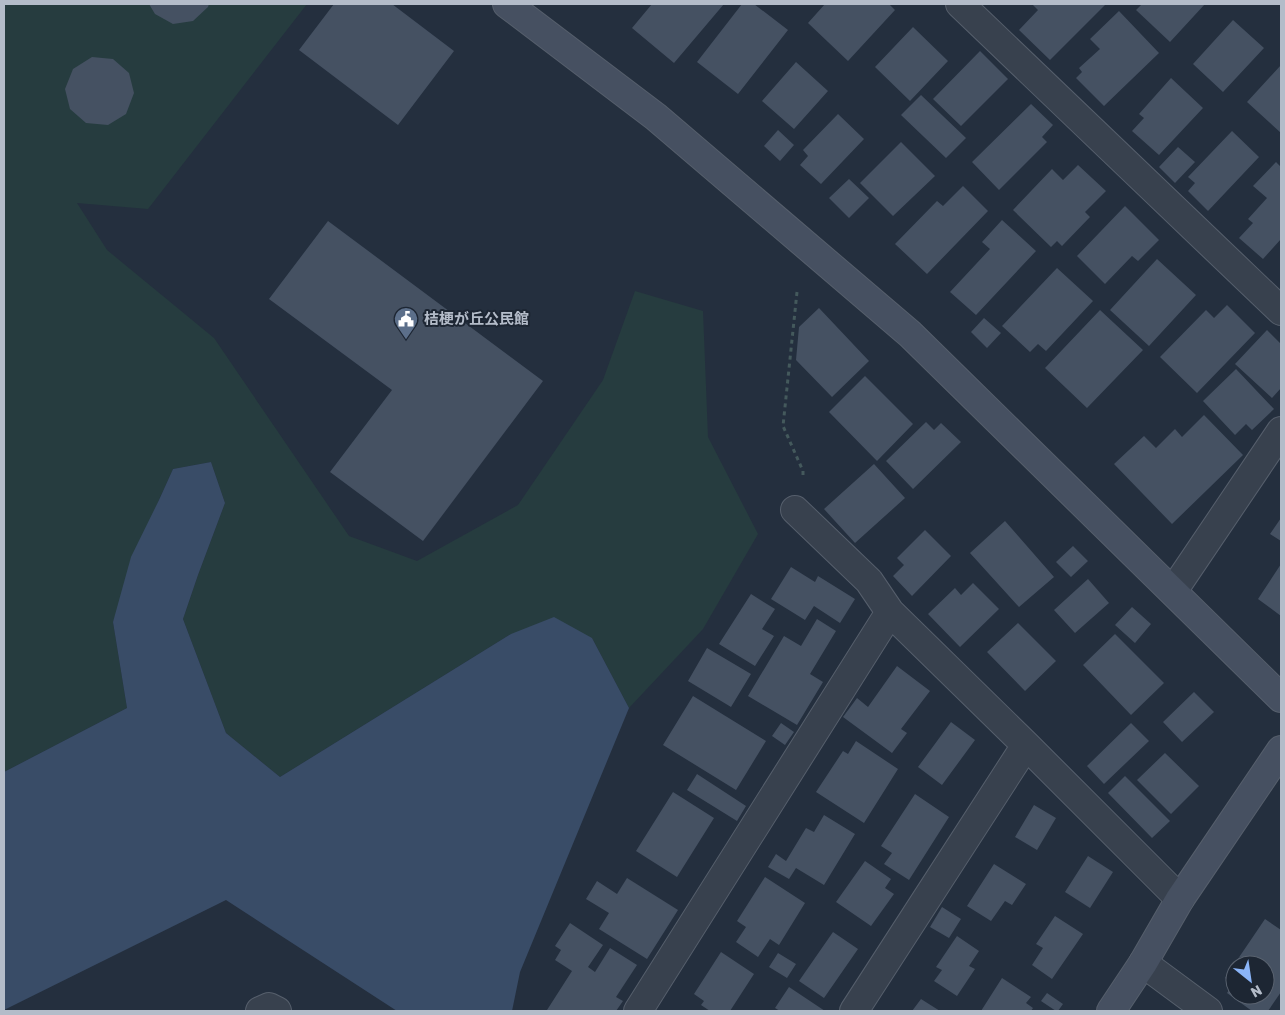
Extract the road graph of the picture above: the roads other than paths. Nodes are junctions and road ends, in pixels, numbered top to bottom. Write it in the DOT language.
graph roads {
  1 [pos="507,4"];
  2 [pos="960,4"];
  3 [pos="1281,311"];
  4 [pos="1281,431"];
  5 [pos="795,510"];
  6 [pos="1173,591"];
  7 [pos="890,612"];
  8 [pos="1281,698"];
  9 [pos="1026,745"];
  10 [pos="1281,750"];
  11 [pos="1180,899"];
  12 [pos="1143,963"];
  13 [pos="260,1011"];
  14 [pos="277,1011"];
  15 [pos="638,1011"];
  16 [pos="854,1011"];
  17 [pos="1111,1011"];
  18 [pos="1208,1011"];
  1 -- 6 [label="street"];
  2 -- 3 [label="street"];
  4 -- 6 [label="street"];
  5 -- 7 [label="street"];
  6 -- 8 [label="street"];
  7 -- 9 [label="street"];
  7 -- 15 [label="street"];
  9 -- 11 [label="street"];
  9 -- 16 [label="street"];
  10 -- 11 [label="street"];
  11 -- 12 [label="street"];
  12 -- 17 [label="street"];
  12 -- 18 [label="street"];
  13 -- 14 [label="street"];
}
